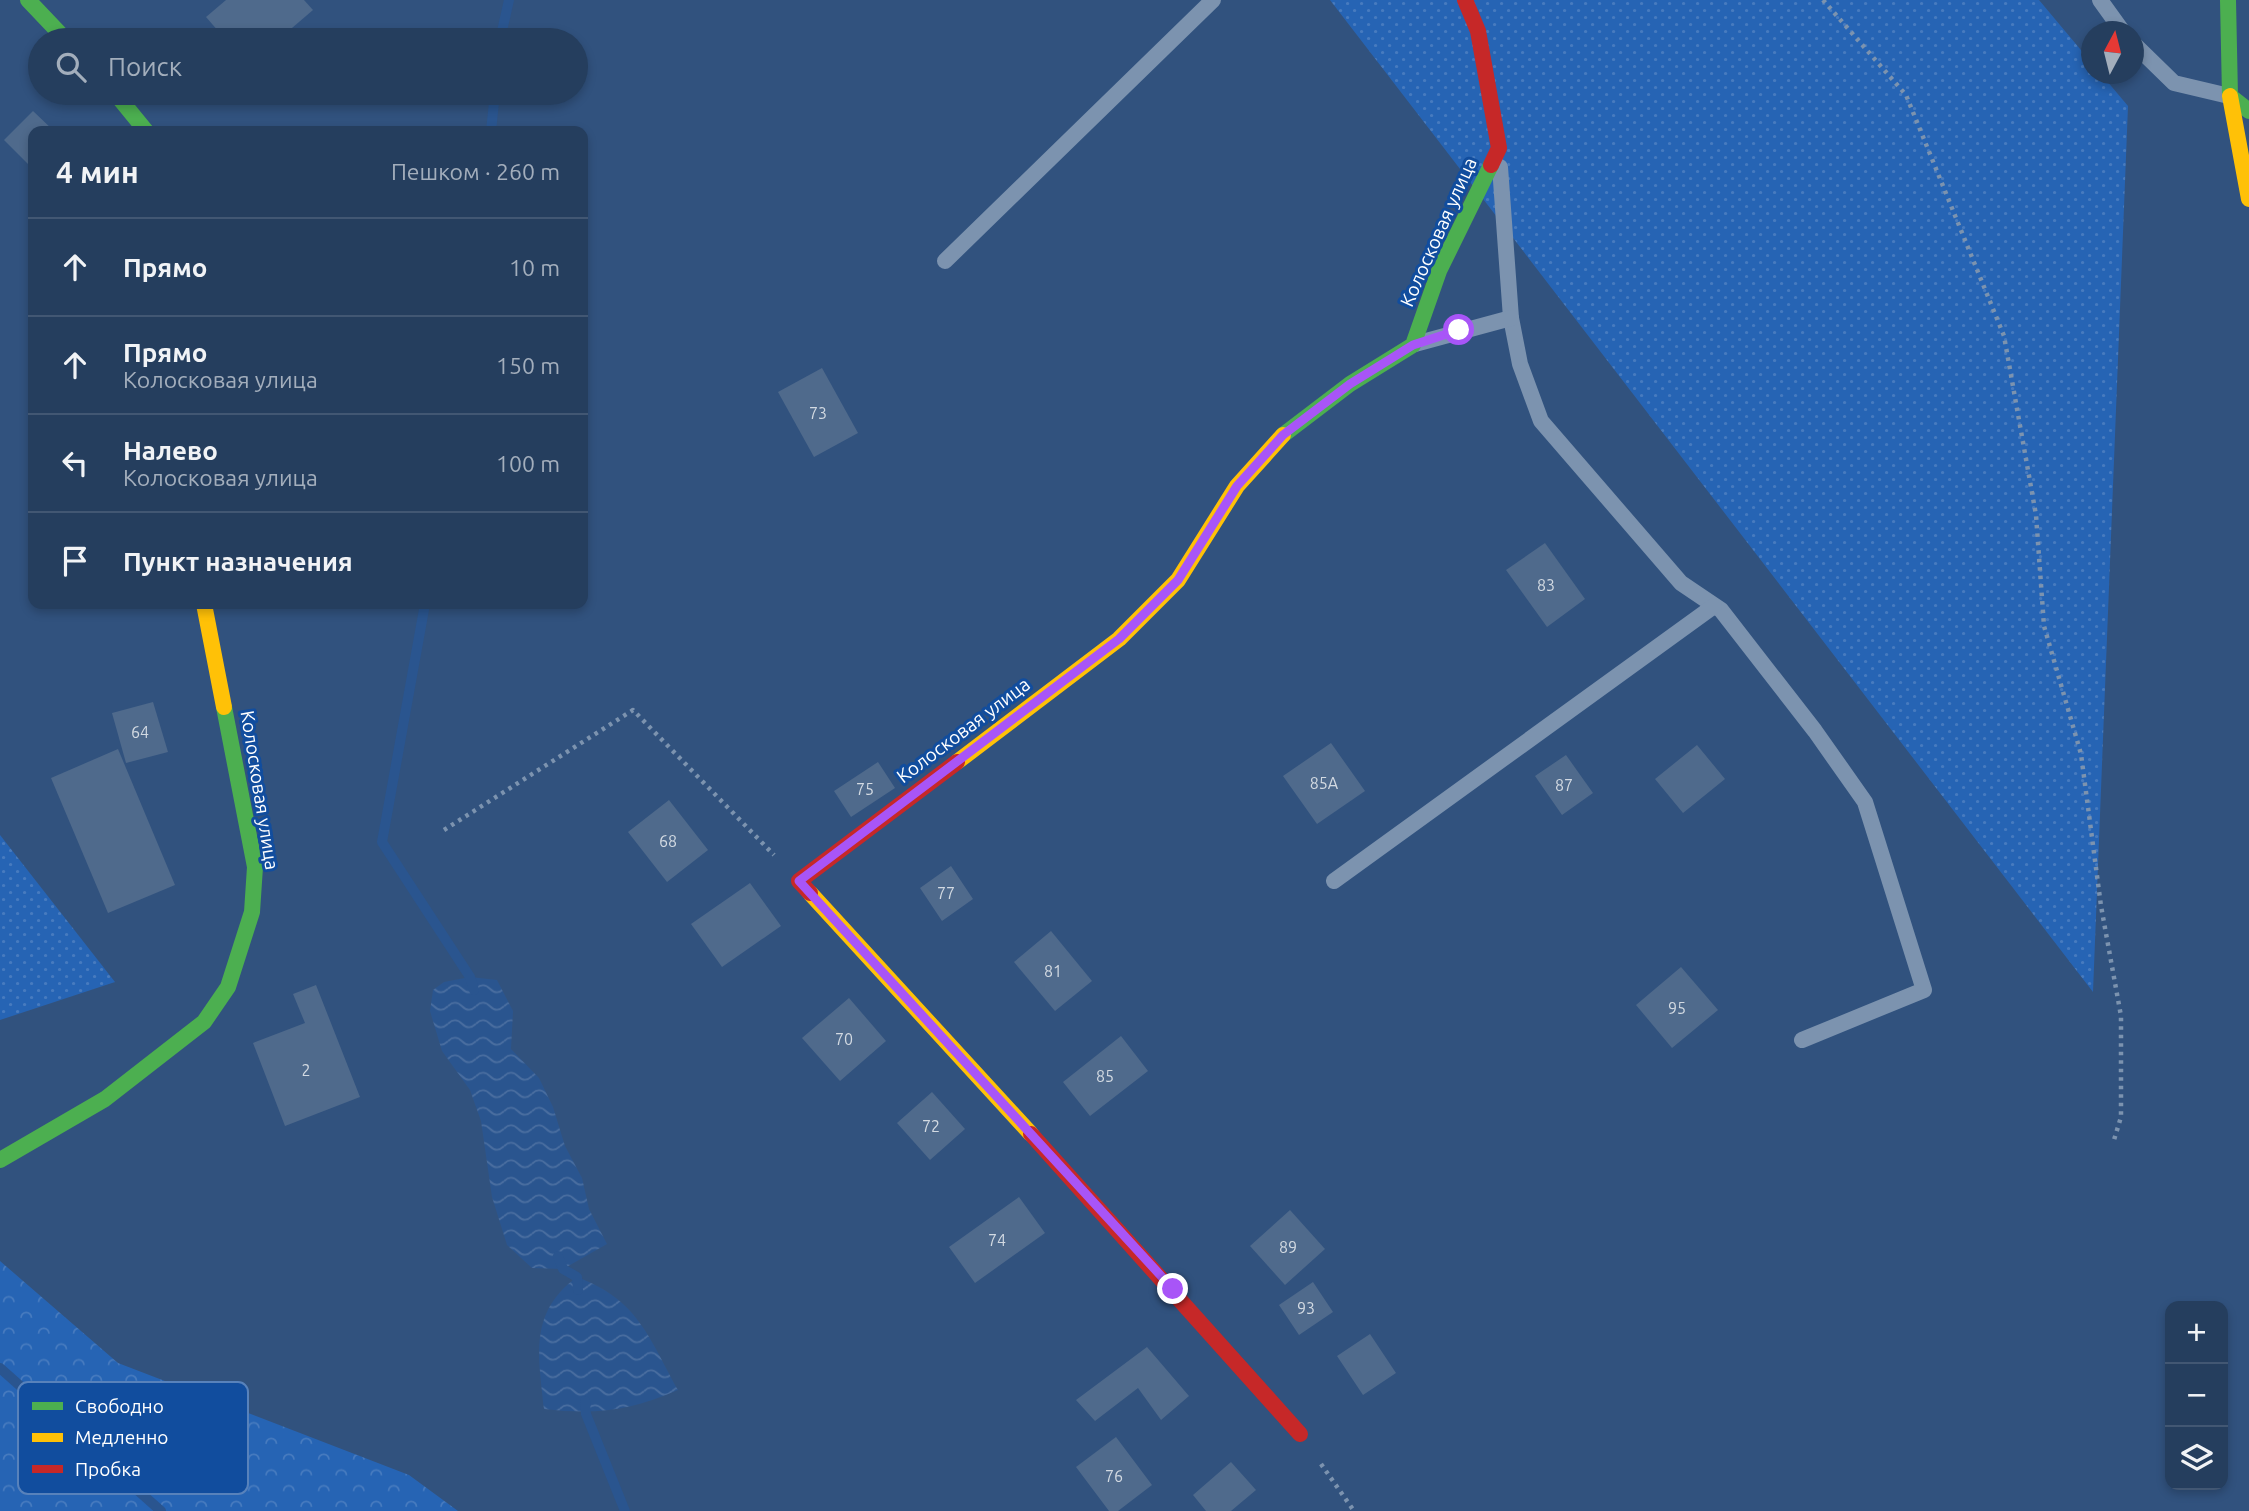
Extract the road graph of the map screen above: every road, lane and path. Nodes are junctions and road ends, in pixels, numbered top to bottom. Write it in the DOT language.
graph roads {
  1 [pos="28,0"];
  2 [pos="1213,0"];
  3 [pos="1465,0"];
  4 [pos="1823,0"];
  5 [pos="2100,0"];
  6 [pos="2228,0"];
  7 [pos="2115,21"];
  8 [pos="55,28"];
  9 [pos="2144,54"];
  10 [pos="2230,96"];
  11 [pos="125,105"];
  12 [pos="2249,111"];
  13 [pos="142,126"];
  14 [pos="1499,148"];
  15 [pos="2249,198"];
  16 [pos="945,261"];
  17 [pos="1511,318"];
  18 [pos="1413,345"];
  19 [pos="1714,606"];
  20 [pos="205,609"];
  21 [pos="444,830"];
  22 [pos="799,881"];
  23 [pos="1334,881"];
  24 [pos="1802,1040"];
  25 [pos="2114,1140"];
  26 [pos="0,1160"];
  27 [pos="1300,1434"];
  28 [pos="1354,1511"];
  1 -- 8 [label="street"];
  2 -- 16 [label="lane"];
  3 -- 14 [label="street, Колосковая улица"];
  4 -- 25 [label="path"];
  5 -- 7 [label="lane"];
  6 -- 10 [label="street"];
  9 -- 10 [label="lane"];
  10 -- 12 [label="street"];
  10 -- 15 [label="street"];
  11 -- 13 [label="street"];
  14 -- 17 [label="lane"];
  14 -- 18 [label="street, Колосковая улица"];
  17 -- 18 [label="lane"];
  17 -- 19 [label="lane"];
  18 -- 22 [label="street, Колосковая улица"];
  19 -- 23 [label="lane"];
  19 -- 24 [label="lane"];
  20 -- 26 [label="street, Колосковая улица"];
  21 -- 22 [label="path"];
  22 -- 27 [label="street"];
  27 -- 28 [label="path"];
}
